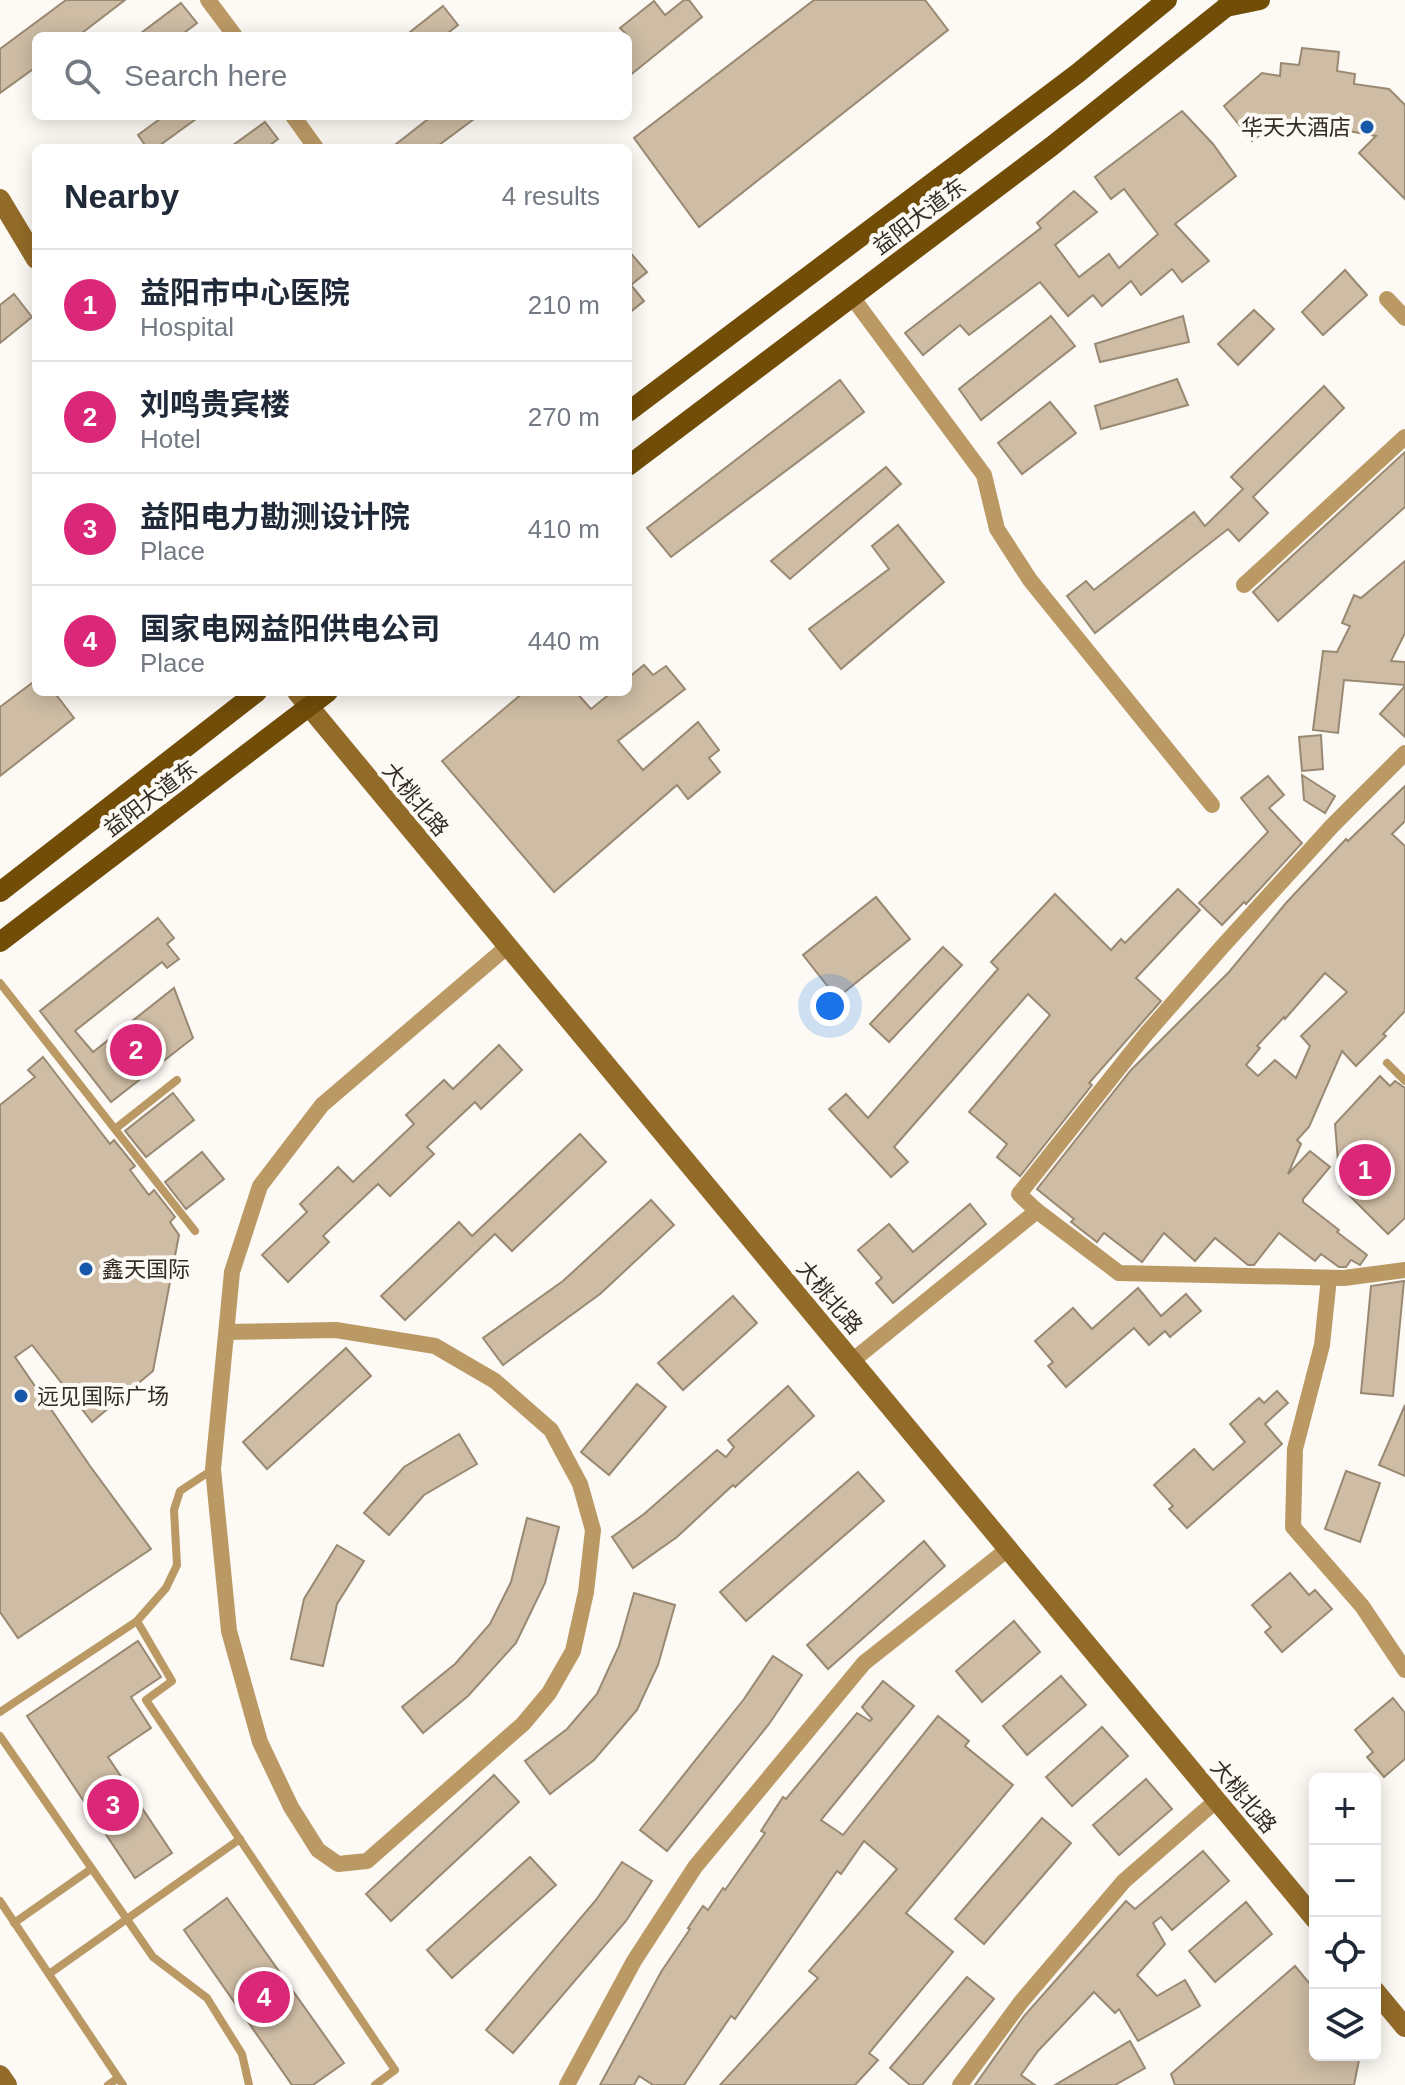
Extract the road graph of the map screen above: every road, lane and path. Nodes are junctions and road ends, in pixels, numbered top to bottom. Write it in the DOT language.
graph roads {
  1 [pos="208,0"];
  2 [pos="1167,0"];
  3 [pos="1260,0"];
  4 [pos="1230,4"];
  5 [pos="232,32"];
  6 [pos="296,120"];
  7 [pos="313,144"];
  8 [pos="0,199"];
  9 [pos="32,252"];
  10 [pos="852,297"];
  11 [pos="1387,299"];
  12 [pos="1405,318"];
  13 [pos="632,409"];
  14 [pos="1405,437"];
  15 [pos="632,463"];
  16 [pos="1244,585"];
  17 [pos="252,696"];
  18 [pos="303,699"];
  19 [pos="1405,753"];
  20 [pos="1212,805"];
  21 [pos="0,892"];
  22 [pos="0,942"];
  23 [pos="508,946"];
  24 [pos="0,983"];
  25 [pos="1387,1063"];
  26 [pos="177,1080"];
  27 [pos="1405,1081"];
  28 [pos="115,1129"];
  29 [pos="1037,1211"];
  30 [pos="195,1231"];
  31 [pos="1405,1270"];
  32 [pos="1329,1278"];
  33 [pos="226,1332"];
  34 [pos="852,1361"];
  35 [pos="213,1469"];
  36 [pos="1008,1549"];
  37 [pos="137,1621"];
  38 [pos="1405,1670"];
  39 [pos="0,1712"];
  40 [pos="0,1736"];
  41 [pos="1217,1800"];
  42 [pos="240,1839"];
  43 [pos="91,1869"];
  44 [pos="0,1901"];
  45 [pos="1313,1917"];
  46 [pos="126,1920"];
  47 [pos="14,1923"];
  48 [pos="49,1974"];
  49 [pos="1381,1998"];
  50 [pos="1405,2027"];
  51 [pos="0,2075"];
  52 [pos="120,2082"];
  53 [pos="7,2085"];
  54 [pos="108,2085"];
  55 [pos="249,2085"];
  56 [pos="375,2085"];
  57 [pos="567,2085"];
  58 [pos="960,2085"];
  1 -- 5 [label="street"];
  2 -- 13 [label="main road"];
  3 -- 4 [label="main road"];
  4 -- 10 [label="main road, 益阳大道东"];
  6 -- 7 [label="street"];
  8 -- 9 [label="street"];
  10 -- 15 [label="main road, 益阳大道东"];
  10 -- 20 [label="street"];
  11 -- 12 [label="street"];
  14 -- 16 [label="street"];
  17 -- 21 [label="main road"];
  18 -- 22 [label="main road, 益阳大道东"];
  18 -- 23 [label="street, 大桃北路"];
  19 -- 29 [label="street"];
  23 -- 33 [label="street"];
  23 -- 34 [label="street, 大桃北路"];
  24 -- 28 [label="lane"];
  25 -- 27 [label="lane"];
  26 -- 28 [label="lane"];
  28 -- 30 [label="lane"];
  29 -- 32 [label="street"];
  29 -- 34 [label="street"];
  31 -- 32 [label="street"];
  32 -- 38 [label="street"];
  33 -- 35 [label="street"];
  33 -- 35 [label="street"];
  34 -- 36 [label="street, 大桃北路"];
  35 -- 37 [label="lane"];
  36 -- 41 [label="street, 大桃北路"];
  36 -- 57 [label="street"];
  37 -- 39 [label="lane"];
  37 -- 42 [label="lane"];
  40 -- 43 [label="lane"];
  41 -- 45 [label="street, 大桃北路"];
  41 -- 58 [label="street"];
  42 -- 46 [label="lane"];
  42 -- 56 [label="lane"];
  43 -- 46 [label="lane"];
  43 -- 47 [label="lane"];
  44 -- 47 [label="lane"];
  46 -- 48 [label="lane"];
  46 -- 55 [label="lane"];
  47 -- 48 [label="lane"];
  48 -- 52 [label="lane"];
  49 -- 50 [label="street"];
  51 -- 53 [label="street"];
  52 -- 54 [label="lane"];
}
